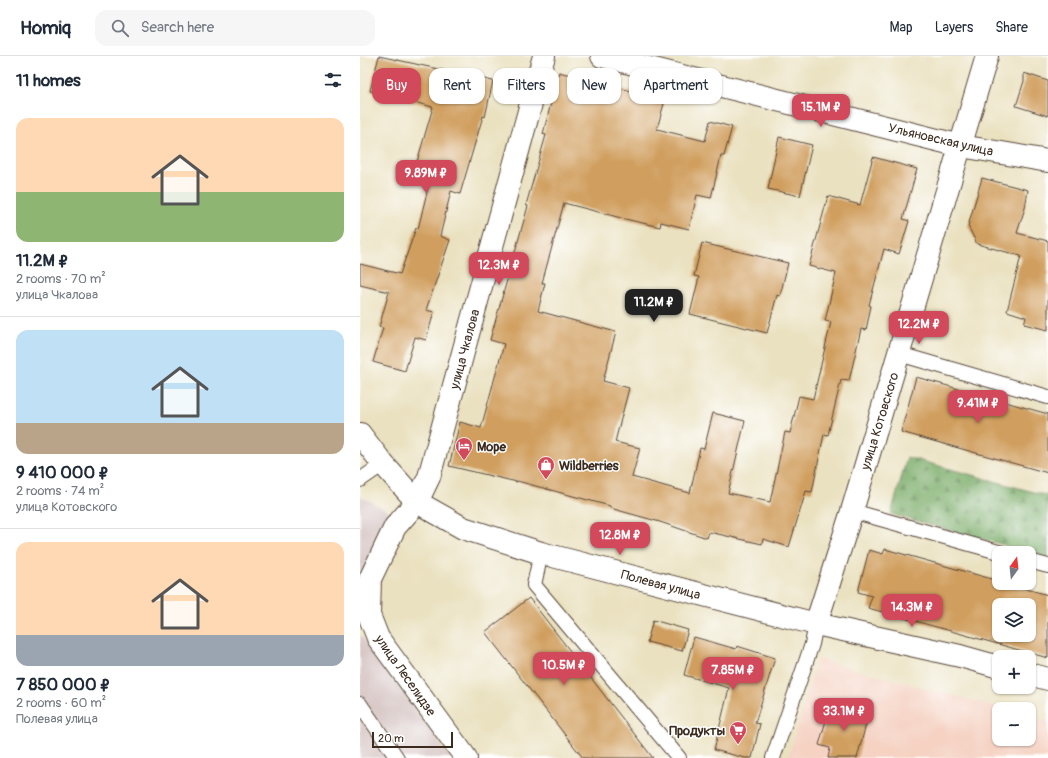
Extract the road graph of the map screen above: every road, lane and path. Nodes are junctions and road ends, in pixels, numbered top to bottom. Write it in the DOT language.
graph roads {
  1 [pos="544,56"];
  2 [pos="602,56"];
  3 [pos="987,56"];
  4 [pos="961,146"];
  5 [pos="1048,161"];
  6 [pos="899,354"];
  7 [pos="1048,397"];
  8 [pos="360,434"];
  9 [pos="383,464"];
  10 [pos="360,480"];
  11 [pos="417,502"];
  12 [pos="852,511"];
  13 [pos="992,550"];
  14 [pos="541,553"];
  15 [pos="1036,563"];
  16 [pos="1048,566"];
  17 [pos="816,624"];
  18 [pos="992,665"];
  19 [pos="1036,676"];
  20 [pos="1048,679"];
  21 [pos="360,704"];
  22 [pos="397,758"];
  23 [pos="466,758"];
  24 [pos="680,758"];
  25 [pos="773,758"];
  1 -- 11 [label="street, улица Чкалова"];
  2 -- 4 [label="street, Ульяновская улица"];
  3 -- 4 [label="street, улица Котовского"];
  4 -- 5 [label="street, Ульяновская улица"];
  4 -- 6 [label="street, улица Котовского"];
  6 -- 7 [label="lane"];
  6 -- 12 [label="street, улица Котовского"];
  8 -- 9 [label="street, Полевая улица"];
  9 -- 10 [label="lane"];
  9 -- 11 [label="street, Полевая улица"];
  11 -- 14 [label="street, Полевая улица"];
  11 -- 23 [label="street, улица Леселидзе"];
  12 -- 13 [label="lane"];
  12 -- 17 [label="street, улица Котовского"];
  14 -- 17 [label="street, Полевая улица"];
  14 -- 24 [label="lane"];
  15 -- 16 [label="lane"];
  17 -- 18 [label="street, Полевая улица"];
  17 -- 25 [label="lane"];
  19 -- 20 [label="street"];
  21 -- 22 [label="lane"];
}
